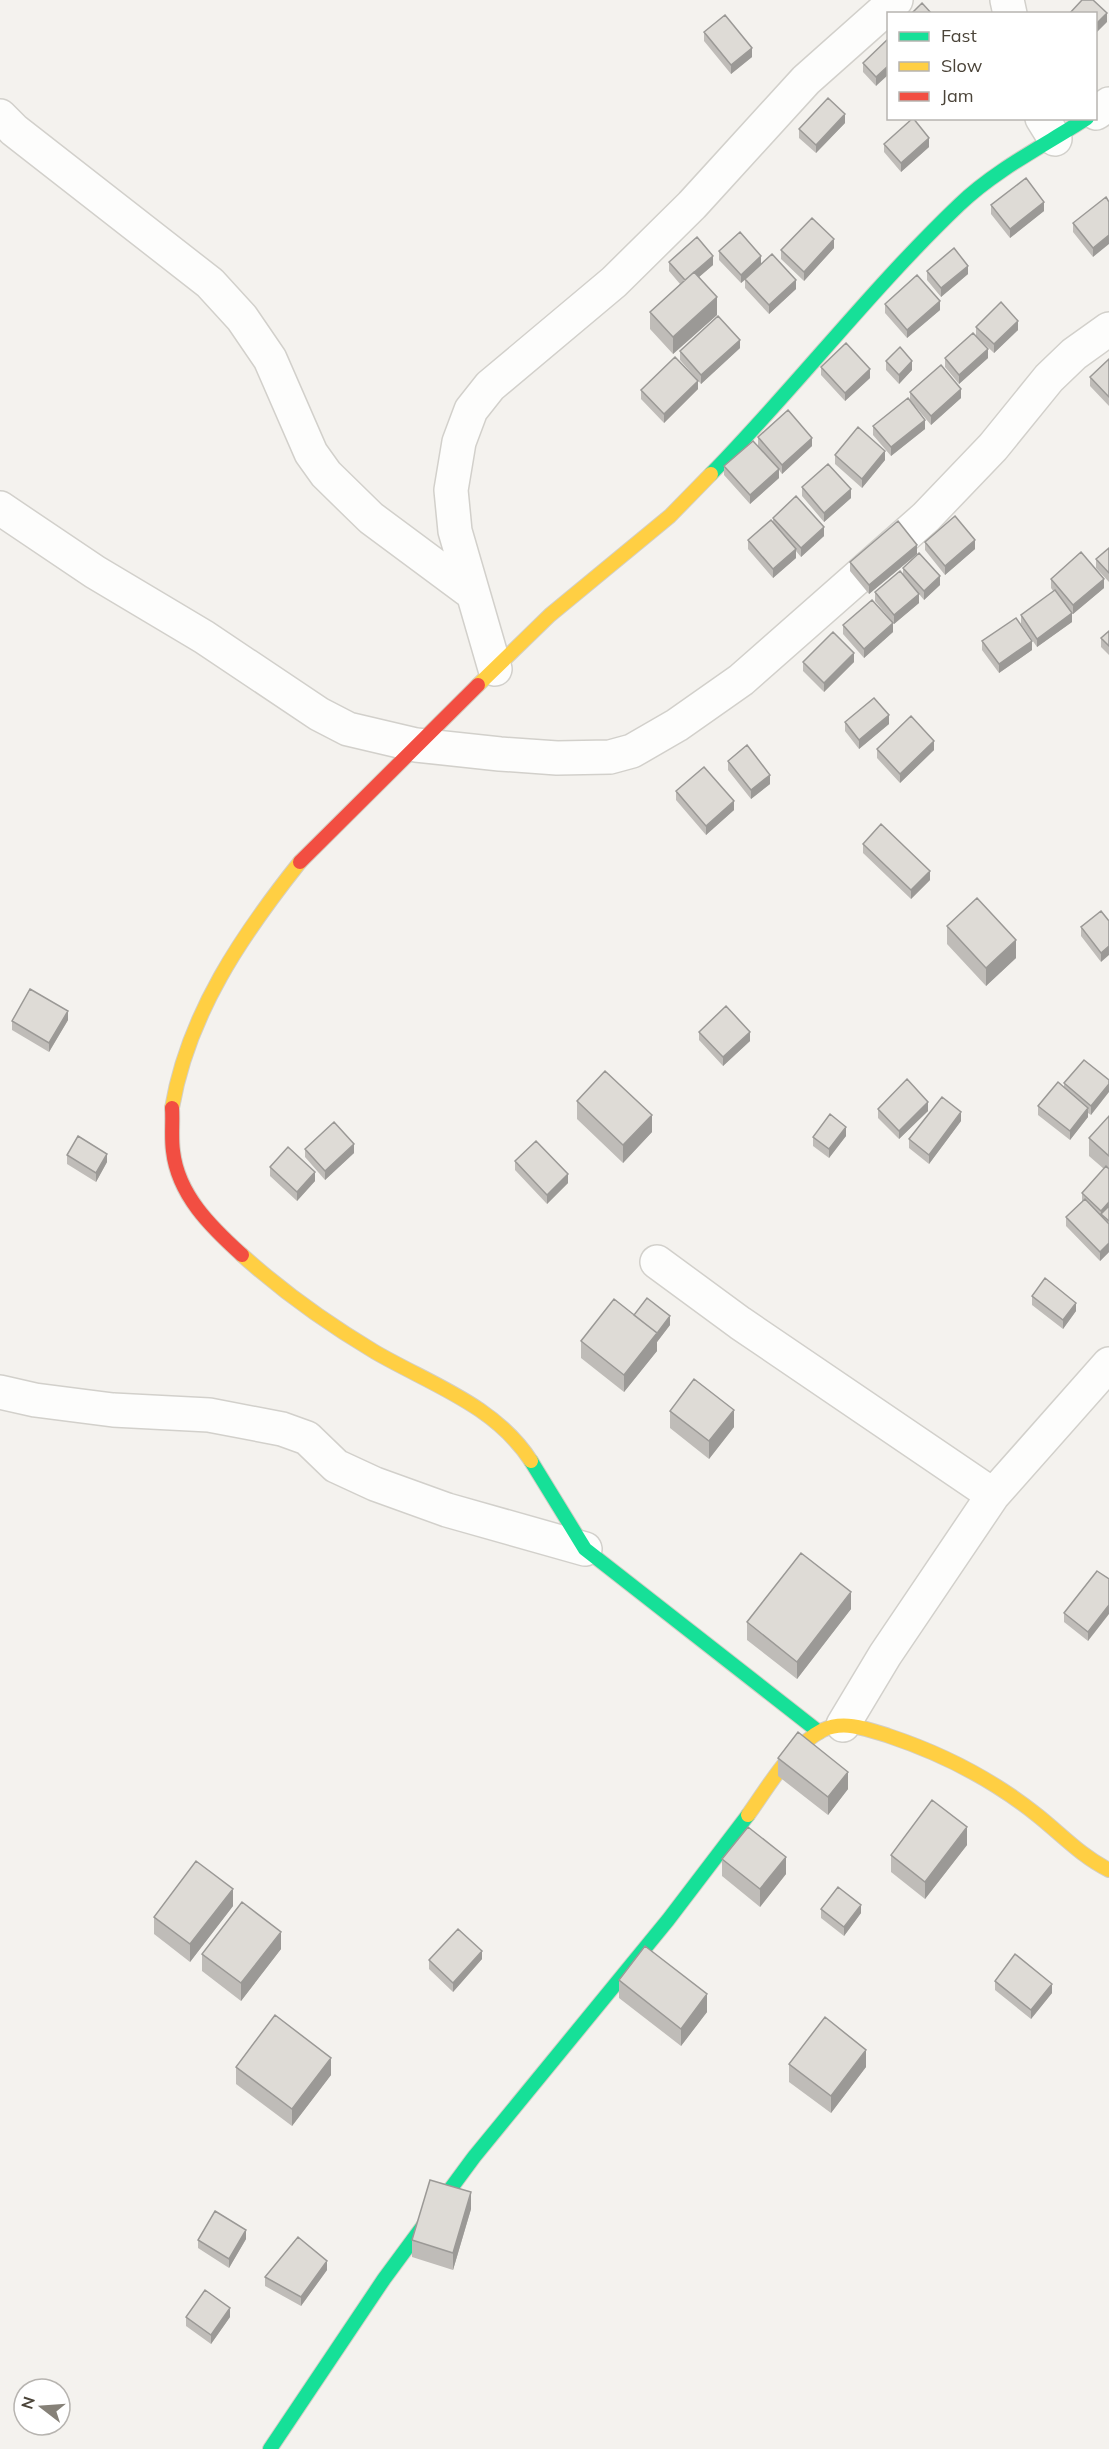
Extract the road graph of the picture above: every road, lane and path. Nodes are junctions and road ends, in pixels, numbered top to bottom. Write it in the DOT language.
graph roads {
  1 [pos="896,0"];
  2 [pos="0,116"];
  3 [pos="1080,120"];
  4 [pos="1049,129"];
  5 [pos="1109,328"];
  6 [pos="0,508"];
  7 [pos="472,593"];
  8 [pos="495,669"];
  9 [pos="416,746"];
  10 [pos="657,1262"];
  11 [pos="1109,1364"];
  12 [pos="0,1392"];
  13 [pos="993,1495"];
  14 [pos="585,1549"];
  15 [pos="831,1728"];
  16 [pos="1109,1870"];
  17 [pos="270,2449"];
  1 -- 7 [label="street"];
  2 -- 7 [label="street"];
  3 -- 4 [label="street"];
  4 -- 8 [label="street"];
  5 -- 9 [label="street"];
  6 -- 9 [label="street"];
  7 -- 8 [label="street"];
  8 -- 9 [label="street"];
  9 -- 14 [label="street"];
  10 -- 13 [label="street"];
  11 -- 13 [label="street"];
  12 -- 14 [label="street"];
  13 -- 15 [label="street"];
  14 -- 15 [label="street"];
  15 -- 16 [label="street"];
  15 -- 17 [label="street"];
}
